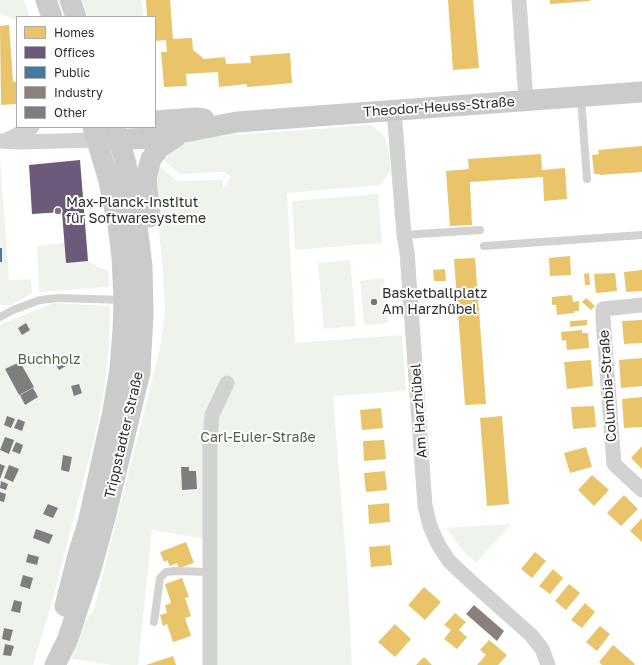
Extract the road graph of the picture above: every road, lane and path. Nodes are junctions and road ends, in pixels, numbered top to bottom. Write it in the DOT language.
graph roads {
  1 [pos="46,0"];
  2 [pos="70,0"];
  3 [pos="519,0"];
  4 [pos="52,16"];
  5 [pos="76,16"];
  6 [pos="642,92"];
  7 [pos="581,97"];
  8 [pos="526,101"];
  9 [pos="394,110"];
  10 [pos="156,121"];
  11 [pos="237,122"];
  12 [pos="30,128"];
  13 [pos="183,133"];
  14 [pos="96,134"];
  15 [pos="117,134"];
  16 [pos="2,141"];
  17 [pos="587,179"];
  18 [pos="480,230"];
  19 [pos="404,235"];
  20 [pos="642,235"];
  21 [pos="484,246"];
  22 [pos="124,300"];
  23 [pos="642,305"];
  24 [pos="0,317"];
  25 [pos="140,372"];
  26 [pos="227,383"];
  27 [pos="642,490"];
  28 [pos="211,572"];
  29 [pos="154,622"];
  30 [pos="54,665"];
  31 [pos="210,665"];
  32 [pos="548,665"];
  1 -- 4 [label="main road"];
  2 -- 5 [label="main road"];
  3 -- 8 [label="street"];
  6 -- 7 [label="main road, Theodor-Heuss-Straße"];
  7 -- 8 [label="main road, Theodor-Heuss-Straße"];
  7 -- 17 [label="lane"];
  8 -- 9 [label="main road, Theodor-Heuss-Straße"];
  9 -- 11 [label="main road, Theodor-Heuss-Straße"];
  9 -- 19 [label="street, Am Harzhübel"];
  10 -- 11 [label="main road, Theodor-Heuss-Straße"];
  11 -- 13 [label="main road, Theodor-Heuss-Straße"];
  12 -- 16 [label="street"];
  13 -- 15 [label="main road, Theodor-Heuss-Straße"];
  13 -- 25 [label="main road"];
  14 -- 15 [label="main road, Theodor-Heuss-Straße"];
  14 -- 16 [label="street"];
  14 -- 22 [label="main road, Trippstadter Straße"];
  15 -- 25 [label="main road, Trippstadter Straße"];
  18 -- 19 [label="lane"];
  19 -- 32 [label="street, Am Harzhübel"];
  20 -- 21 [label="lane"];
  22 -- 24 [label="lane"];
  22 -- 30 [label="main road, Trippstadter Straße"];
  23 -- 27 [label="street, Columbia-Straße"];
  25 -- 30 [label="main road, Trippstadter Straße"];
  26 -- 28 [label="street"];
  28 -- 29 [label="lane"];
  28 -- 31 [label="street"];
}
